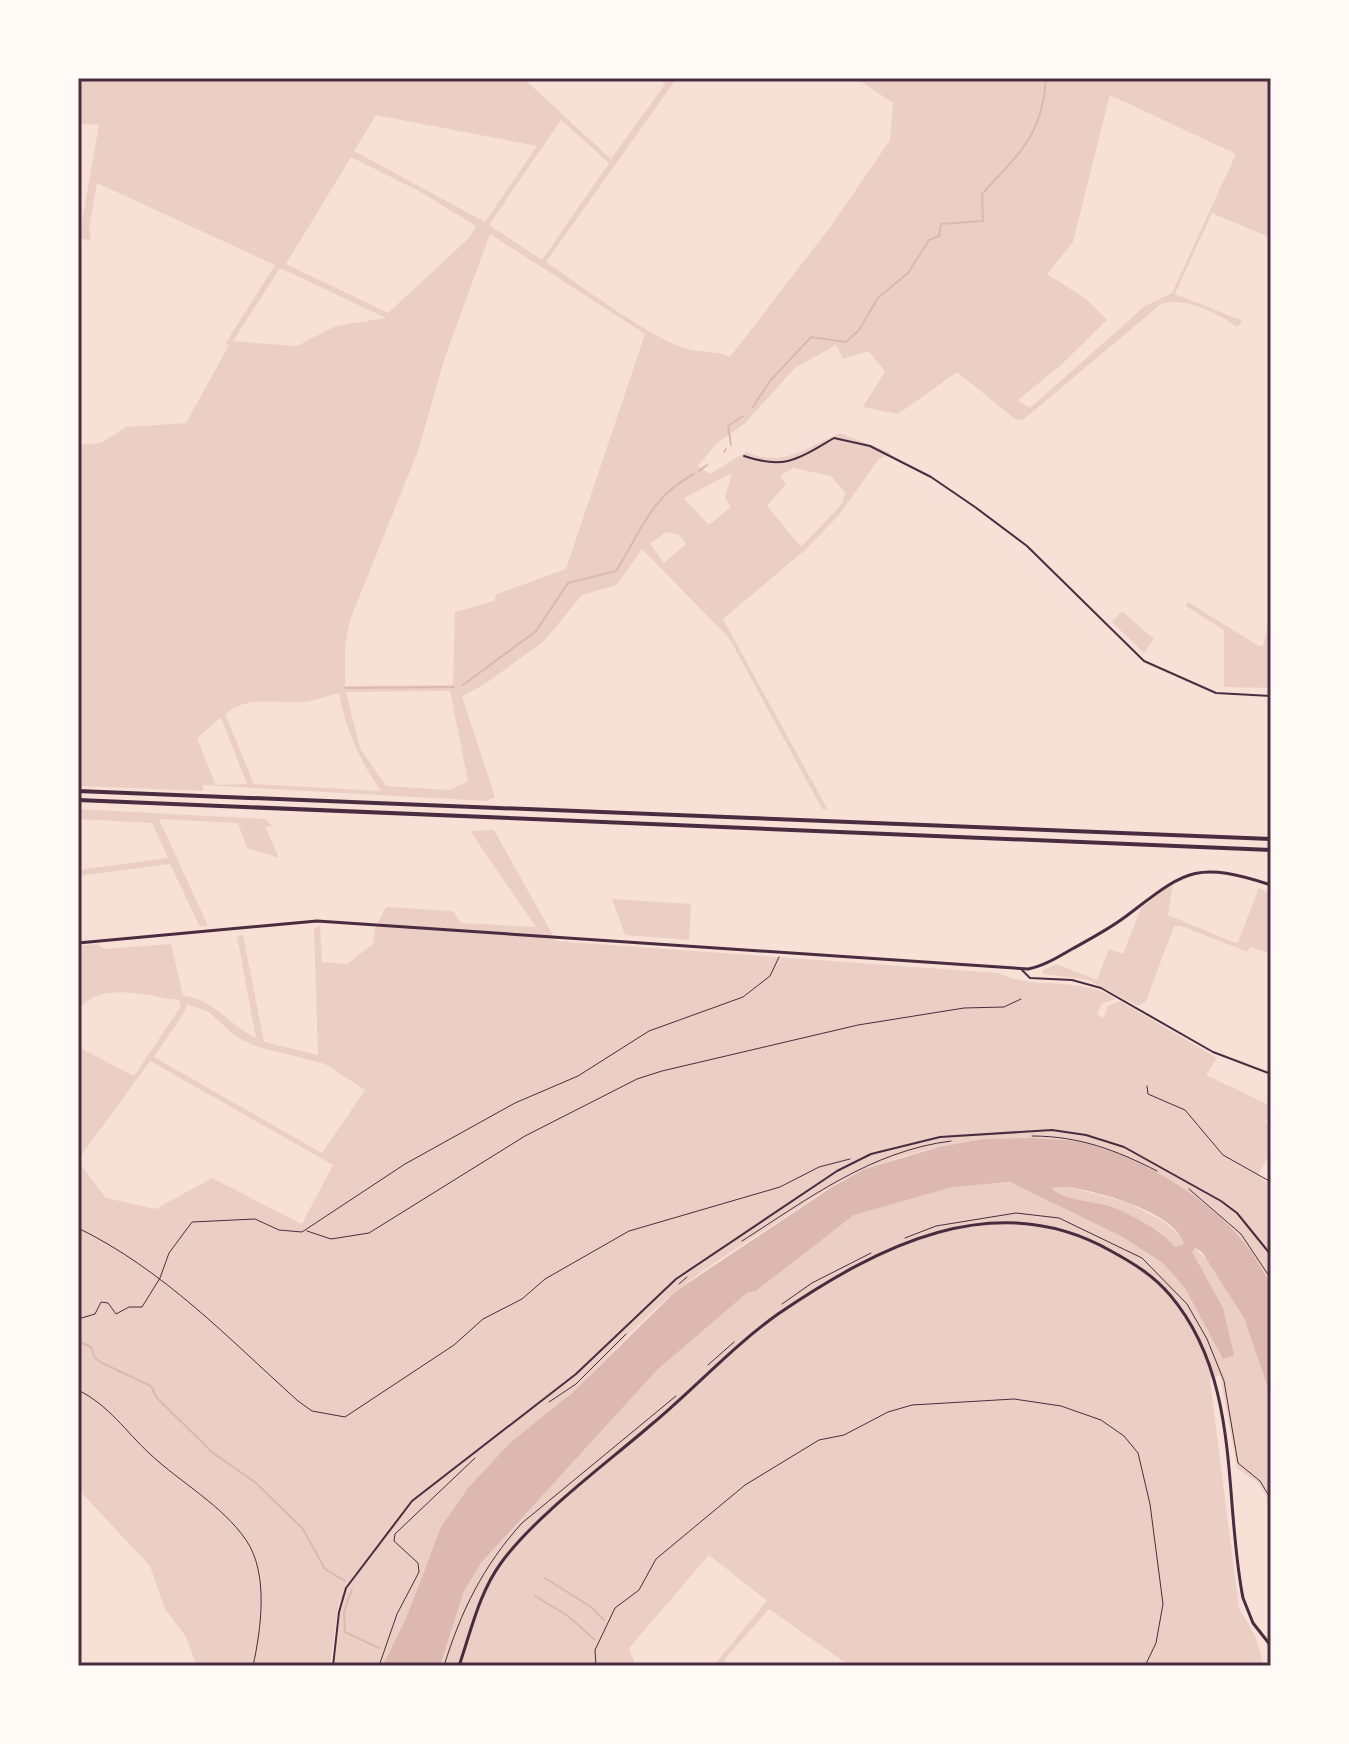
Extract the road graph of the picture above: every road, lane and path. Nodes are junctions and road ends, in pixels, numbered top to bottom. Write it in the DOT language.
graph roads {
  1 [pos="744,456"];
  2 [pos="1271,696"];
  3 [pos="78,791"];
  4 [pos="78,800"];
  5 [pos="1271,839"];
  6 [pos="1271,850"];
  7 [pos="1271,885"];
  8 [pos="78,943"];
  9 [pos="782,951"];
  10 [pos="1022,969"];
  11 [pos="1021,999"];
  12 [pos="1271,1074"];
  13 [pos="1147,1086"];
  14 [pos="1031,1136"];
  15 [pos="953,1141"];
  16 [pos="859,1160"];
  17 [pos="1156,1171"];
  18 [pos="1271,1182"];
  19 [pos="1183,1184"];
  20 [pos="78,1228"];
  21 [pos="304,1231"];
  22 [pos="902,1239"];
  23 [pos="737,1244"];
  24 [pos="877,1250"];
  25 [pos="1131,1253"];
  26 [pos="1271,1255"];
  27 [pos="695,1272"];
  28 [pos="160,1278"];
  29 [pos="1271,1279"];
  30 [pos="675,1286"];
  31 [pos="778,1308"];
  32 [pos="78,1319"];
  33 [pos="633,1326"];
  34 [pos="736,1340"];
  35 [pos="704,1371"];
  36 [pos="686,1389"];
  37 [pos="78,1390"];
  38 [pos="545,1404"];
  39 [pos="477,1457"];
  40 [pos="1271,1646"];
  41 [pos="253,1666"];
  42 [pos="333,1666"];
  43 [pos="379,1666"];
  44 [pos="444,1666"];
  45 [pos="459,1666"];
  46 [pos="596,1666"];
  47 [pos="1145,1666"];
  1 -- 2 [label="street"];
  3 -- 5 [label="highway"];
  4 -- 6 [label="highway"];
  7 -- 10 [label="main road"];
  8 -- 9 [label="main road"];
  9 -- 10 [label="main road"];
  9 -- 21 [label="path"];
  10 -- 12 [label="street"];
  11 -- 21 [label="path"];
  13 -- 18 [label="lane"];
  14 -- 17 [label="path"];
  15 -- 23 [label="path"];
  16 -- 26 [label="street"];
  16 -- 28 [label="path"];
  16 -- 42 [label="street"];
  19 -- 29 [label="path"];
  20 -- 28 [label="path"];
  21 -- 28 [label="path"];
  22 -- 25 [label="path"];
  24 -- 31 [label="path"];
  27 -- 30 [label="path"];
  28 -- 32 [label="path"];
  33 -- 38 [label="path"];
  34 -- 35 [label="path"];
  36 -- 44 [label="path"];
  37 -- 41 [label="path"];
  39 -- 43 [label="path"];
  40 -- 45 [label="main road"];
  46 -- 47 [label="path"];
}
